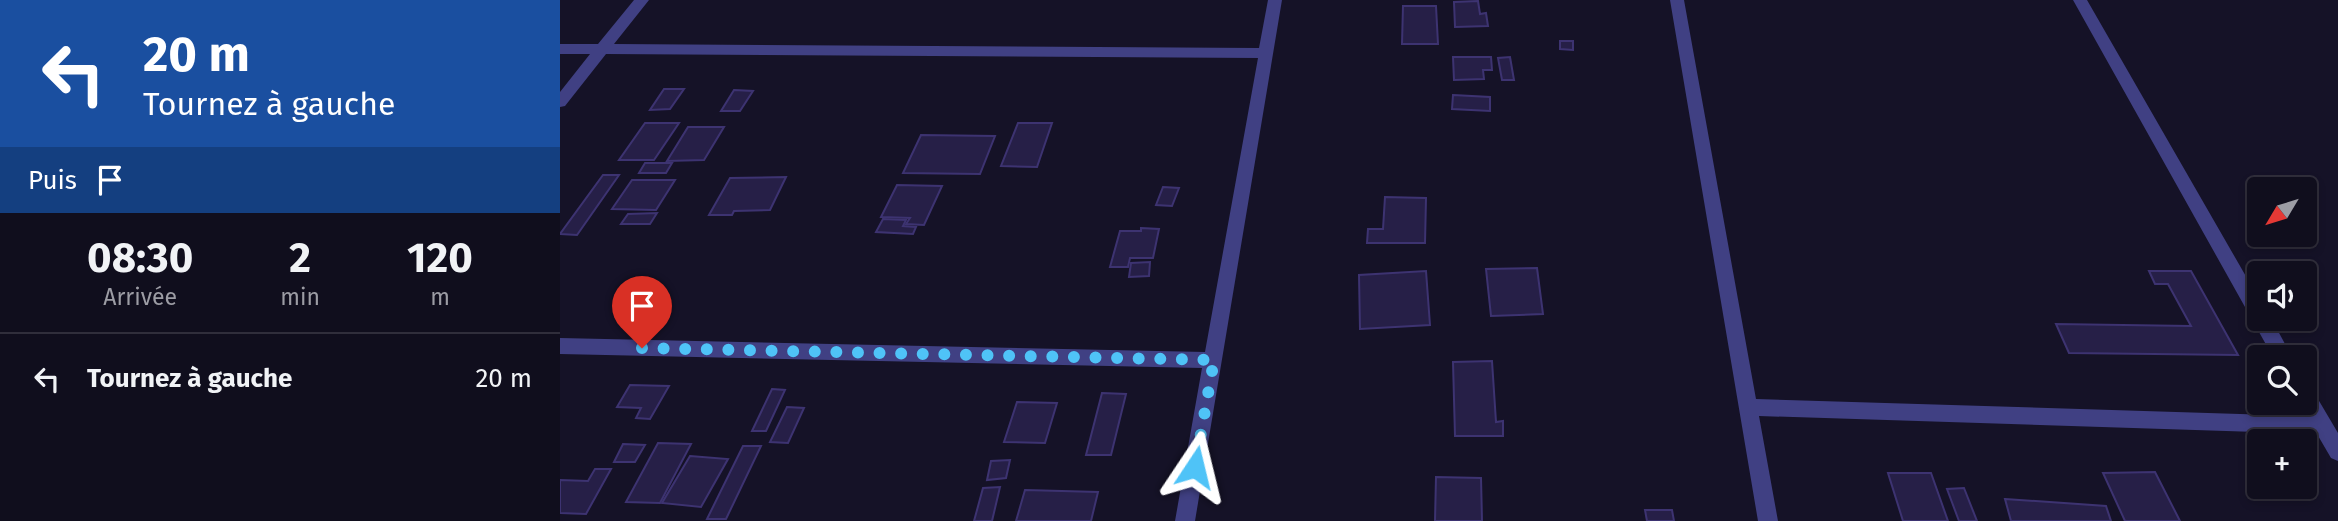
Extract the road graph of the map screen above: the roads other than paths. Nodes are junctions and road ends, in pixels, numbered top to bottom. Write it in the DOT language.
graph roads {
  1 [pos="642,0"];
  2 [pos="1275,0"];
  3 [pos="1677,0"];
  4 [pos="2080,0"];
  5 [pos="560,49"];
  6 [pos="602,49"];
  7 [pos="1265,54"];
  8 [pos="560,102"];
  9 [pos="2247,294"];
  10 [pos="560,346"];
  11 [pos="1214,360"];
  12 [pos="1748,407"];
  13 [pos="2316,415"];
  14 [pos="2322,425"];
  15 [pos="2338,452"];
  16 [pos="1185,521"];
  17 [pos="1768,521"];
  1 -- 6 [label="street"];
  2 -- 7 [label="street"];
  3 -- 12 [label="street"];
  4 -- 9 [label="street"];
  5 -- 6 [label="street"];
  6 -- 7 [label="street"];
  6 -- 8 [label="street"];
  7 -- 11 [label="street"];
  10 -- 11 [label="street"];
  11 -- 16 [label="street"];
  12 -- 14 [label="street"];
  12 -- 17 [label="street"];
  13 -- 14 [label="street"];
  14 -- 15 [label="street"];
}
